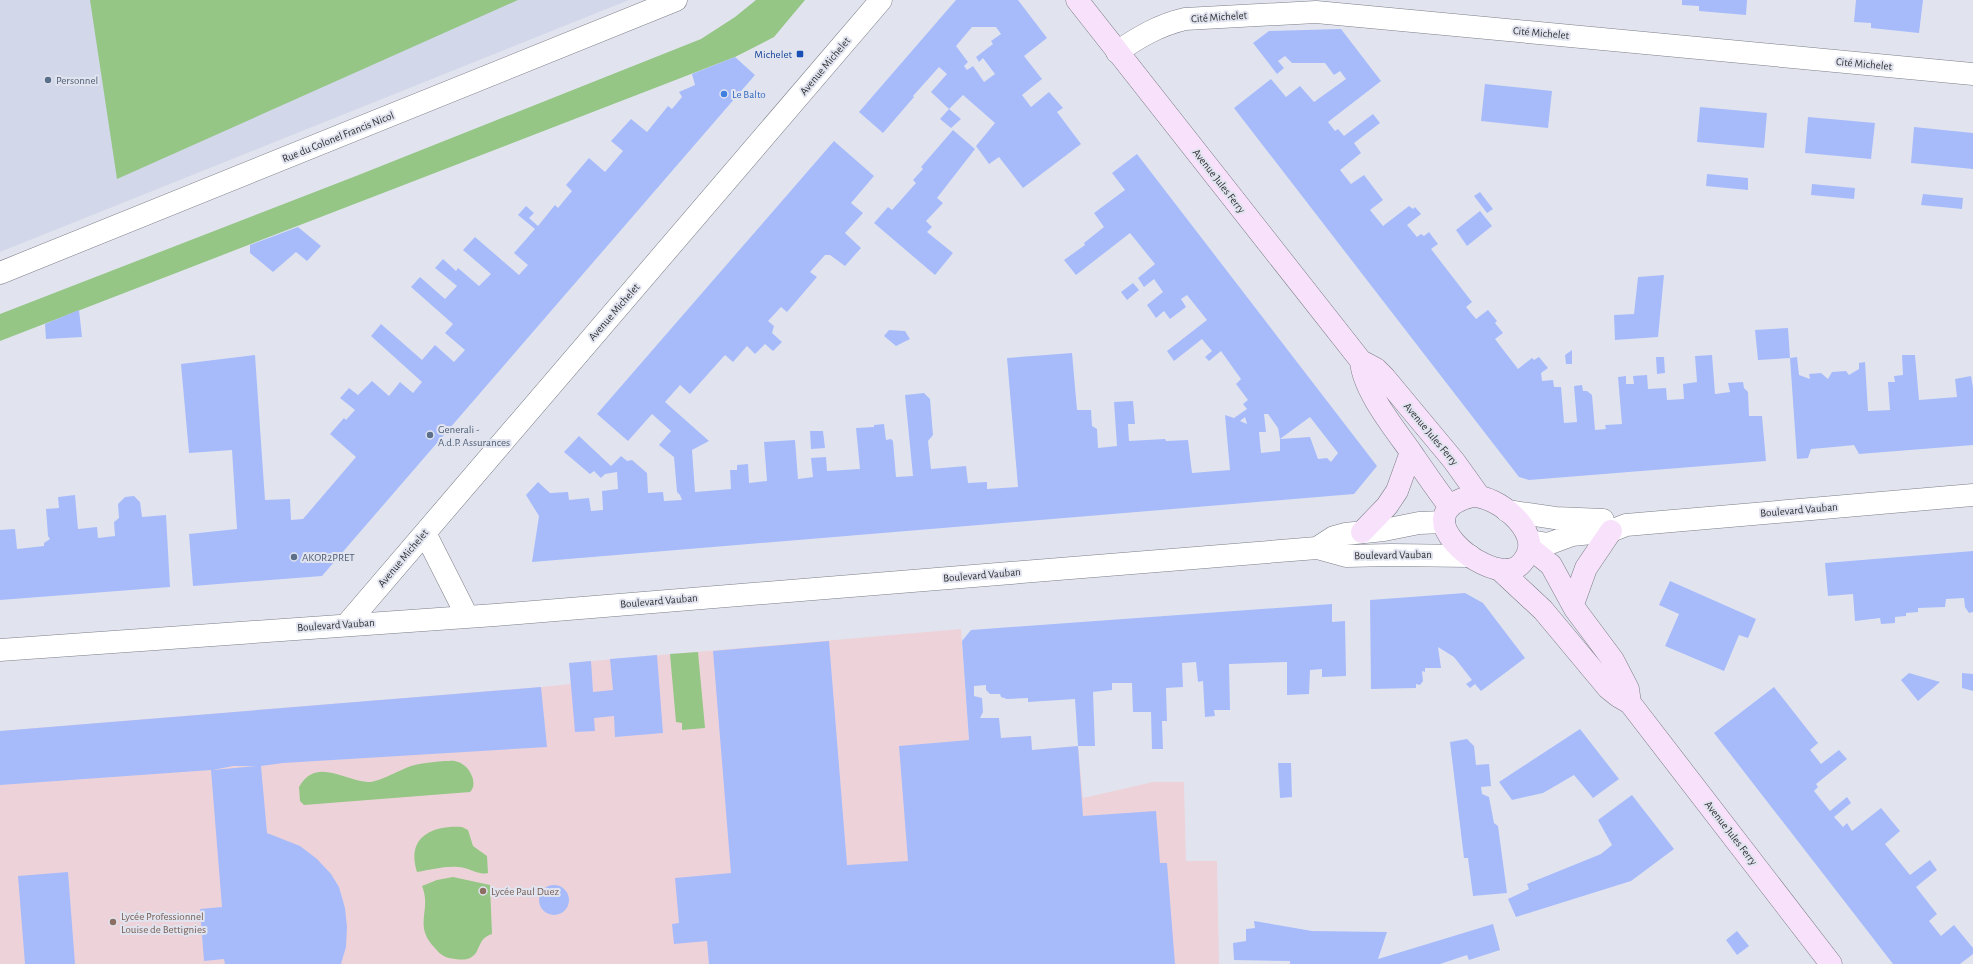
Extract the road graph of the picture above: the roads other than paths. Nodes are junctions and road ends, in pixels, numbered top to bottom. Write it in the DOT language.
graph roads {
  1 [pos="676,0"];
  2 [pos="881,0"];
  3 [pos="1077,0"];
  4 [pos="1117,52"];
  5 [pos="1973,74"];
  6 [pos="0,273"];
  7 [pos="1361,361"];
  8 [pos="1411,452"];
  9 [pos="1973,495"];
  10 [pos="1479,496"];
  11 [pos="1507,511"];
  12 [pos="1447,514"];
  13 [pos="1618,528"];
  14 [pos="1362,532"];
  15 [pos="425,533"];
  16 [pos="1530,544"];
  17 [pos="1317,548"];
  18 [pos="1470,556"];
  19 [pos="1499,568"];
  20 [pos="1573,604"];
  21 [pos="466,616"];
  22 [pos="347,624"];
  23 [pos="0,650"];
  24 [pos="1630,703"];
  25 [pos="1831,964"];
  1 -- 6 [label="street, Rue du Colonel Francis Nicol"];
  2 -- 15 [label="street, Avenue Michelet"];
  3 -- 4 [label="main road, Avenue Jules Ferry"];
  4 -- 5 [label="street, Cité Michelet"];
  4 -- 7 [label="main road, Avenue Jules Ferry"];
  7 -- 8 [label="main road, Avenue Jules Ferry"];
  7 -- 10 [label="main road, Avenue Jules Ferry"];
  8 -- 12 [label="main road, Avenue Jules Ferry"];
  8 -- 14 [label="main road"];
  9 -- 13 [label="street, Boulevard Vauban"];
  10 -- 11 [label="main road"];
  10 -- 12 [label="main road"];
  11 -- 13 [label="street, Boulevard Vauban"];
  11 -- 16 [label="main road"];
  12 -- 14 [label="street, Boulevard Vauban"];
  12 -- 18 [label="main road"];
  13 -- 16 [label="street, Boulevard Vauban"];
  13 -- 20 [label="main road"];
  14 -- 17 [label="street, Boulevard Vauban"];
  15 -- 21 [label="street"];
  15 -- 22 [label="street, Avenue Michelet"];
  16 -- 19 [label="main road"];
  16 -- 20 [label="main road, Avenue Jules Ferry"];
  17 -- 18 [label="street, Boulevard Vauban"];
  17 -- 21 [label="street, Boulevard Vauban"];
  18 -- 19 [label="main road"];
  19 -- 24 [label="main road, Avenue Jules Ferry"];
  20 -- 24 [label="main road, Avenue Jules Ferry"];
  21 -- 22 [label="street, Boulevard Vauban"];
  22 -- 23 [label="street, Boulevard Vauban"];
  24 -- 25 [label="main road, Avenue Jules Ferry"];
}
